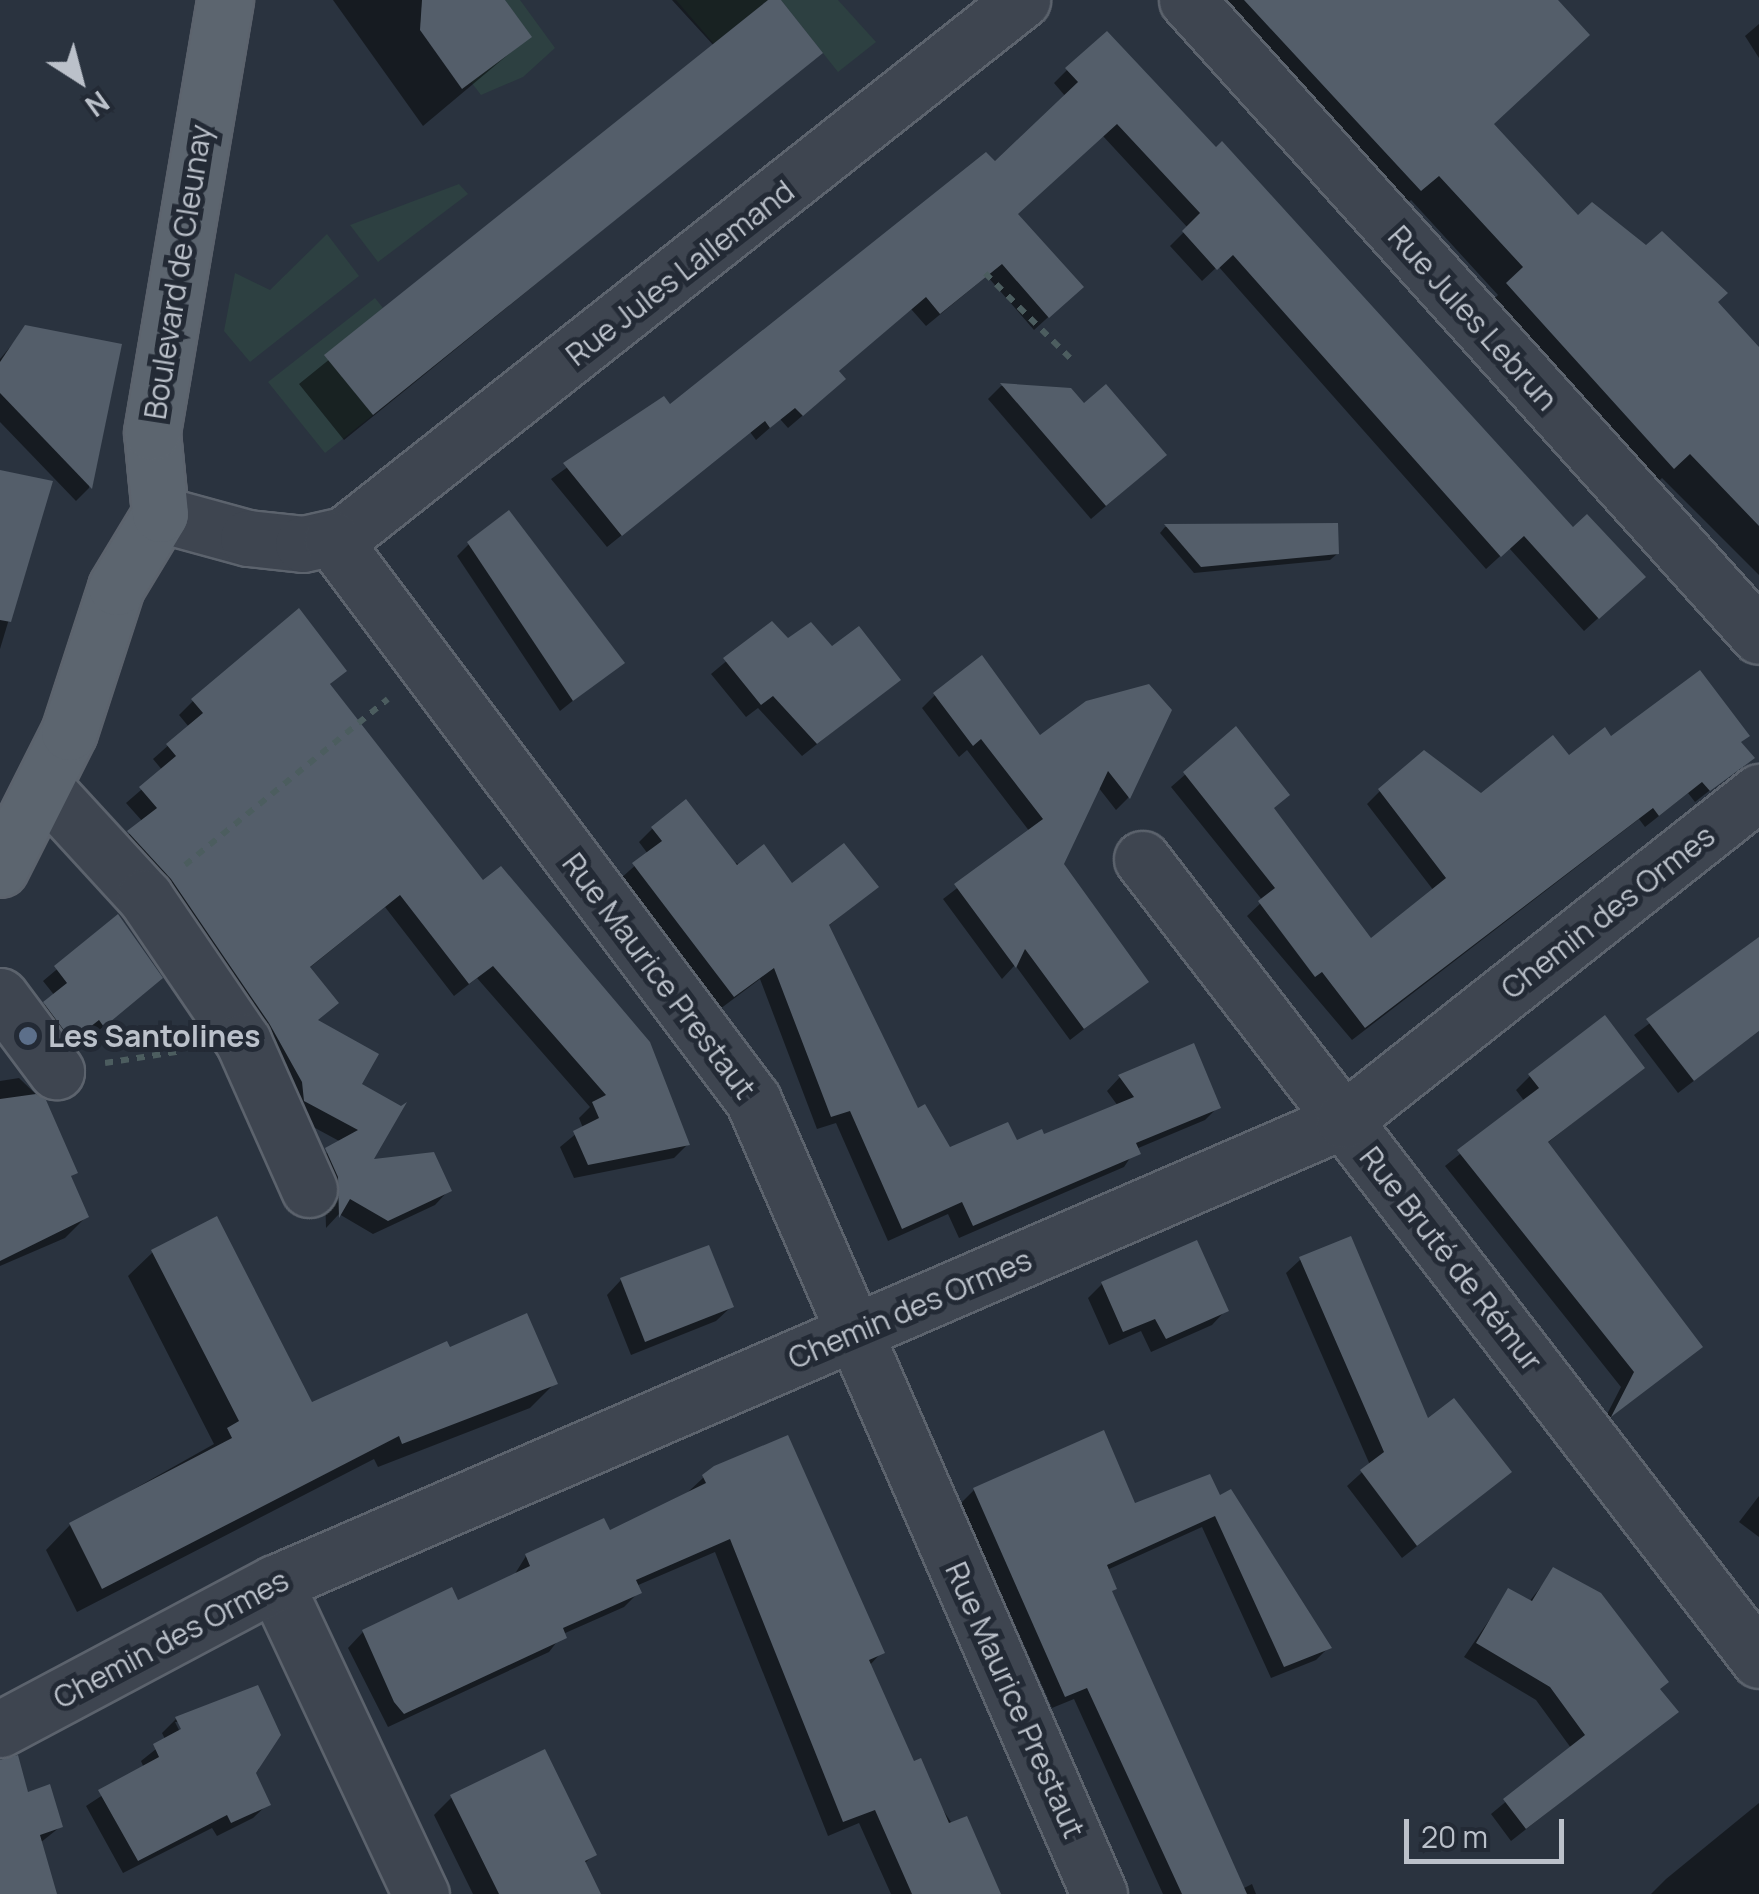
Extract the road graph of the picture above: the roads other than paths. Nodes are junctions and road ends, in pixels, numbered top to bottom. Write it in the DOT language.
graph roads {
  1 [pos="225,0"];
  2 [pos="1022,0"];
  3 [pos="1188,0"];
  4 [pos="160,514"];
  5 [pos="332,539"];
  6 [pos="1759,636"];
  7 [pos="45,788"];
  8 [pos="1759,792"];
  9 [pos="1142,859"];
  10 [pos="0,869"];
  11 [pos="0,996"];
  12 [pos="56,1071"];
  13 [pos="1344,1120"];
  14 [pos="309,1189"];
  15 [pos="855,1331"];
  16 [pos="274,1583"];
  17 [pos="1759,1660"];
  18 [pos="0,1729"];
  19 [pos="421,1894"];
  20 [pos="1099,1894"];
  1 -- 4 [label="main road, Boulevard de Cleunay"];
  2 -- 5 [label="street, Rue Jules Lallemand"];
  3 -- 6 [label="street, Rue Jules Lebrun"];
  4 -- 5 [label="street"];
  4 -- 7 [label="main road"];
  5 -- 15 [label="street, Rue Maurice Prestaut"];
  7 -- 10 [label="main road"];
  7 -- 14 [label="street"];
  8 -- 13 [label="street, Chemin des Ormes"];
  9 -- 13 [label="street, Rue Bruté de Rémur"];
  11 -- 12 [label="street"];
  13 -- 15 [label="street, Chemin des Ormes"];
  13 -- 17 [label="street, Rue Bruté de Rémur"];
  15 -- 16 [label="street, Chemin des Ormes"];
  15 -- 20 [label="street, Rue Maurice Prestaut"];
  16 -- 18 [label="street, Chemin des Ormes"];
  16 -- 19 [label="street"];
}
